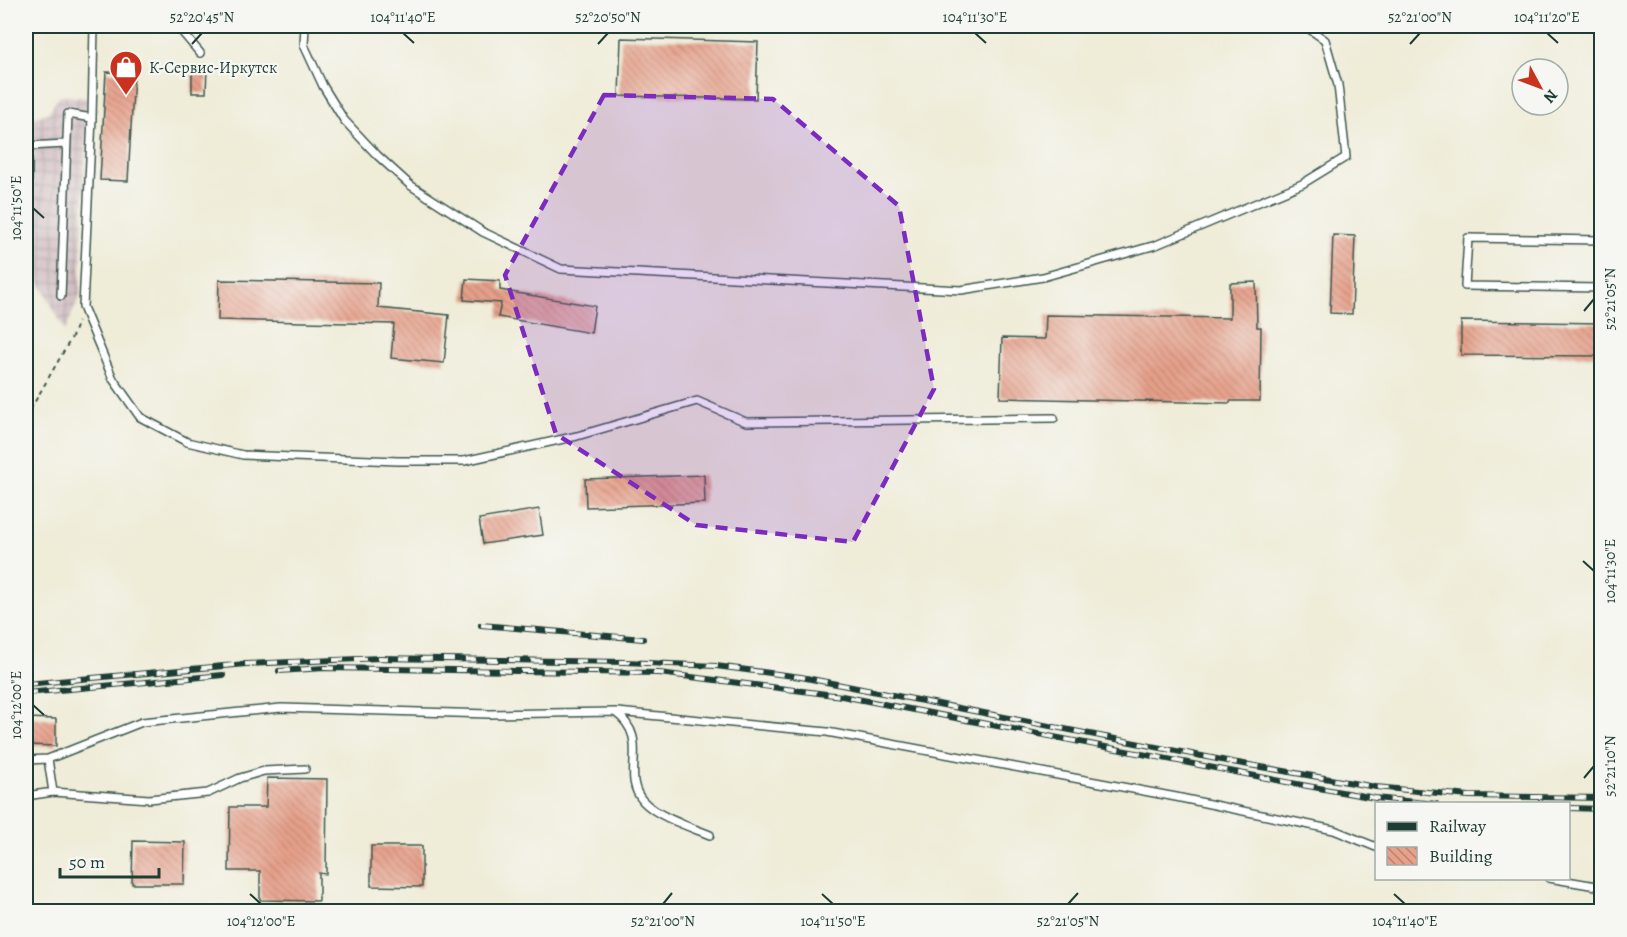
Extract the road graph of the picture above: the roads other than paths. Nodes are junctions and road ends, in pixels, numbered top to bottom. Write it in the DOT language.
graph roads {
  1 [pos="94,26"];
  2 [pos="177,26"];
  3 [pos="305,26"];
  4 [pos="1305,26"];
  5 [pos="200,53"];
  6 [pos="92,118"];
  7 [pos="66,144"];
  8 [pos="1602,240"];
  9 [pos="27,249"];
  10 [pos="1602,288"];
  11 [pos="61,296"];
  12 [pos="1054,418"];
  13 [pos="615,712"];
  14 [pos="48,759"];
  15 [pos="26,760"];
  16 [pos="305,769"];
  17 [pos="52,792"];
  18 [pos="26,796"];
  19 [pos="710,835"];
  20 [pos="1375,846"];
  21 [pos="1556,880"];
  22 [pos="1602,887"];
  1 -- 6 [label="lane"];
  2 -- 5 [label="lane"];
  3 -- 4 [label="lane"];
  6 -- 7 [label="lane"];
  6 -- 12 [label="lane"];
  7 -- 9 [label="lane"];
  7 -- 11 [label="lane"];
  8 -- 10 [label="lane"];
  13 -- 14 [label="lane"];
  13 -- 19 [label="lane"];
  13 -- 20 [label="lane"];
  14 -- 15 [label="lane"];
  14 -- 17 [label="lane"];
  16 -- 17 [label="lane"];
  17 -- 18 [label="lane"];
  21 -- 22 [label="lane"];
}
